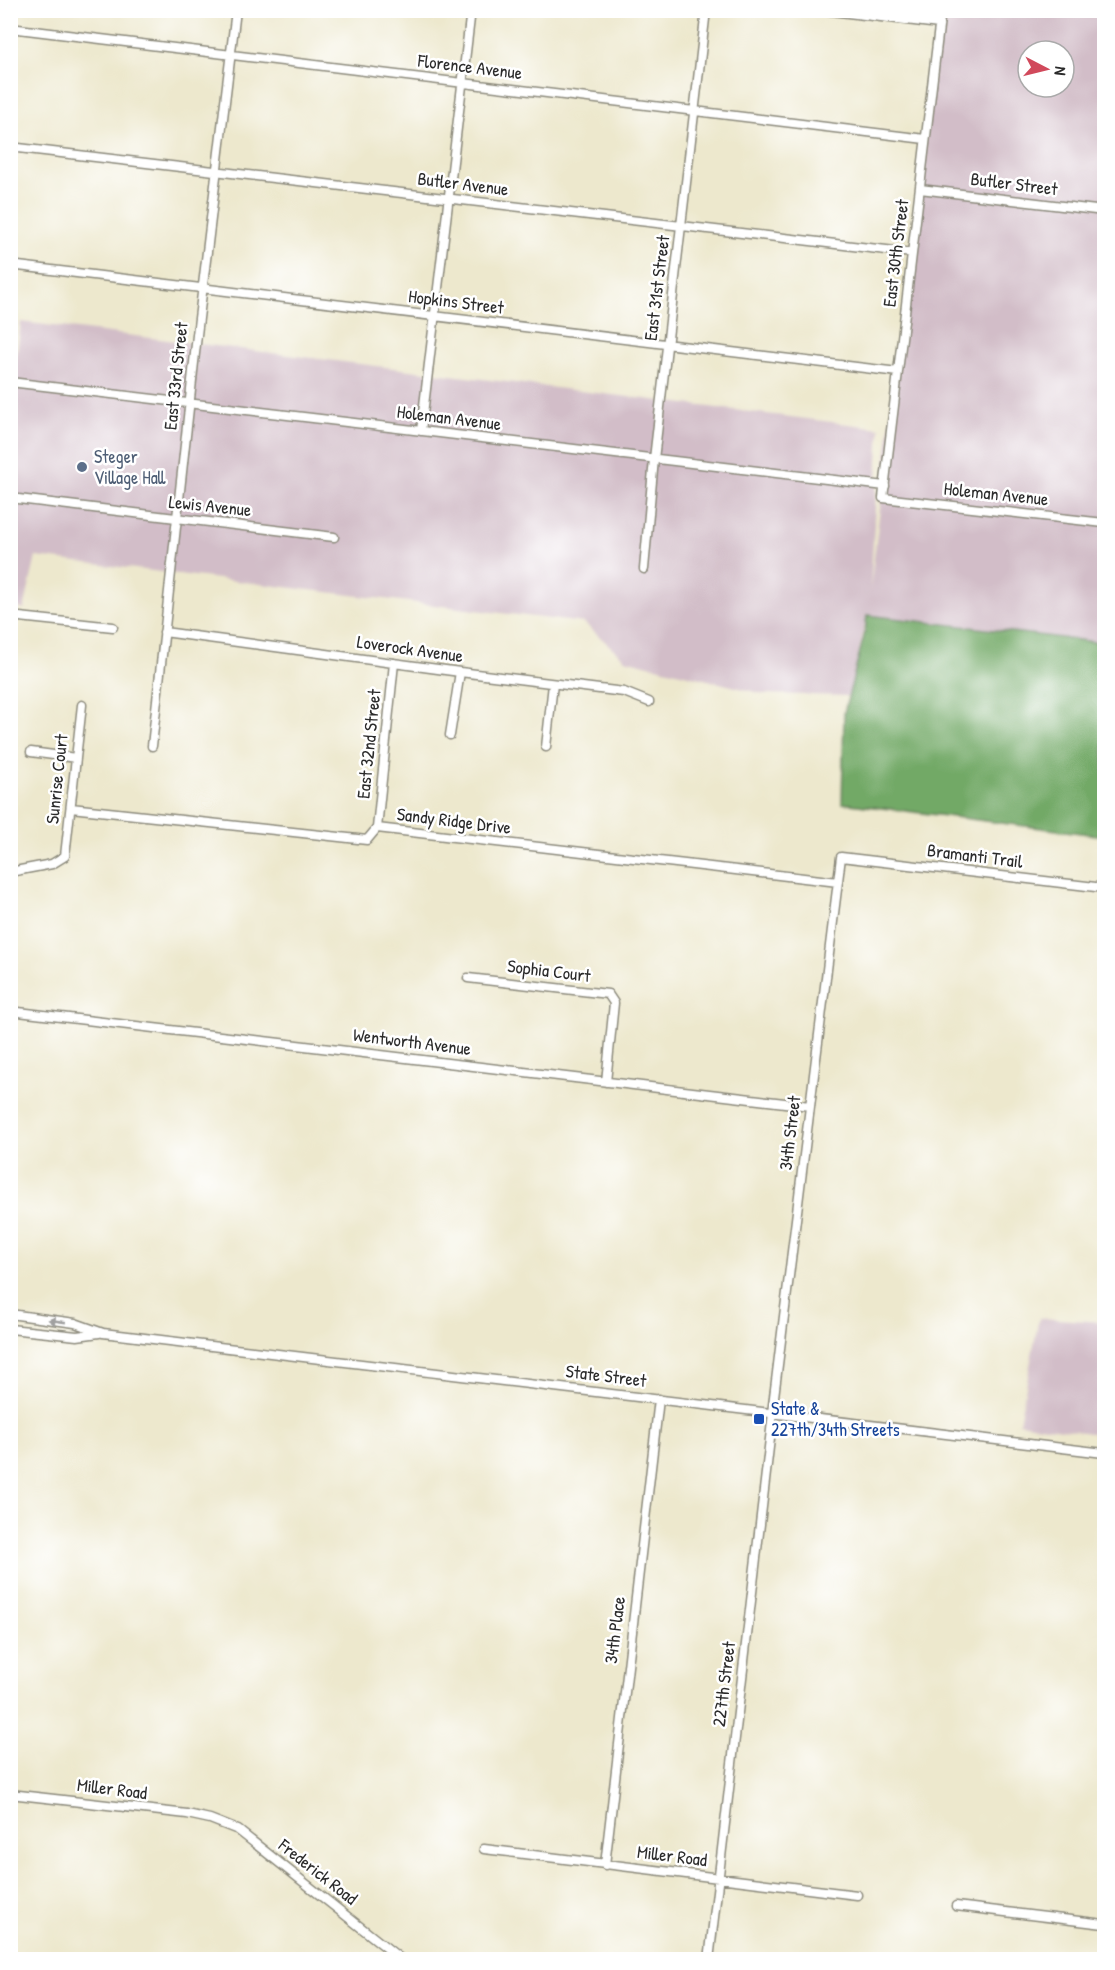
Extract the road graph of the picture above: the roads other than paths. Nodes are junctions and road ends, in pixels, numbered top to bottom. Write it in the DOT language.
graph roads {
  1 [pos="236,10"];
  2 [pos="471,10"];
  3 [pos="706,10"];
  4 [pos="823,10"];
  5 [pos="940,10"];
  6 [pos="939,24"];
  7 [pos="10,28"];
  8 [pos="230,55"];
  9 [pos="462,83"];
  10 [pos="694,111"];
  11 [pos="925,139"];
  12 [pos="10,147"];
  13 [pos="216,171"];
  14 [pos="920,189"];
  15 [pos="448,198"];
  16 [pos="1104,211"];
  17 [pos="681,226"];
  18 [pos="912,253"];
  19 [pos="10,265"];
  20 [pos="202,288"];
  21 [pos="434,316"];
  22 [pos="667,344"];
  23 [pos="898,372"];
  24 [pos="10,382"];
  25 [pos="189,403"];
  26 [pos="420,431"];
  27 [pos="654,459"];
  28 [pos="885,486"];
  29 [pos="10,498"];
  30 [pos="883,498"];
  31 [pos="177,519"];
  32 [pos="1104,523"];
  33 [pos="334,537"];
  34 [pos="644,569"];
  35 [pos="10,616"];
  36 [pos="113,627"];
  37 [pos="164,632"];
  38 [pos="394,663"];
  39 [pos="460,672"];
  40 [pos="553,684"];
  41 [pos="649,702"];
  42 [pos="82,705"];
  43 [pos="450,735"];
  44 [pos="152,746"];
  45 [pos="546,747"];
  46 [pos="31,752"];
  47 [pos="76,758"];
  48 [pos="70,808"];
  49 [pos="377,828"];
  50 [pos="841,857"];
  51 [pos="10,872"];
  52 [pos="838,882"];
  53 [pos="1104,888"];
  54 [pos="468,978"];
  55 [pos="10,1011"];
  56 [pos="606,1082"];
  57 [pos="810,1106"];
  58 [pos="10,1314"];
  59 [pos="10,1329"];
  60 [pos="103,1332"];
  61 [pos="659,1399"];
  62 [pos="772,1413"];
  63 [pos="1104,1453"];
  64 [pos="10,1794"];
  65 [pos="210,1819"];
  66 [pos="484,1849"];
  67 [pos="605,1865"];
  68 [pos="718,1878"];
  69 [pos="857,1895"];
  70 [pos="956,1906"];
  71 [pos="1104,1924"];
  72 [pos="402,1959"];
  73 [pos="709,1959"];
  1 -- 8 [label="street, East 33rd Street"];
  2 -- 9 [label="street"];
  3 -- 10 [label="street, East 31st Street"];
  4 -- 6 [label="street"];
  5 -- 6 [label="street, East 30th Street"];
  6 -- 11 [label="street, East 30th Street"];
  7 -- 8 [label="street, Florence Avenue"];
  8 -- 9 [label="street, Florence Avenue"];
  8 -- 13 [label="street, East 33rd Street"];
  9 -- 10 [label="street, Florence Avenue"];
  9 -- 15 [label="street"];
  10 -- 11 [label="street, Florence Avenue"];
  10 -- 17 [label="street, East 31st Street"];
  11 -- 14 [label="street, East 30th Street"];
  12 -- 13 [label="street, Butler Avenue"];
  13 -- 15 [label="street, Butler Avenue"];
  13 -- 20 [label="street, East 33rd Street"];
  14 -- 16 [label="street, Butler Street"];
  14 -- 18 [label="street, East 30th Street"];
  15 -- 17 [label="street, Butler Avenue"];
  15 -- 21 [label="street"];
  17 -- 18 [label="street, Butler Avenue"];
  17 -- 22 [label="street, East 31st Street"];
  18 -- 23 [label="street, East 30th Street"];
  19 -- 20 [label="street, Hopkins Street"];
  20 -- 21 [label="street, Hopkins Street"];
  20 -- 25 [label="street, East 33rd Street"];
  21 -- 22 [label="street, Hopkins Street"];
  21 -- 26 [label="street"];
  22 -- 23 [label="street, Hopkins Street"];
  22 -- 27 [label="street, East 31st Street"];
  23 -- 28 [label="street, East 30th Street"];
  24 -- 25 [label="street, Holeman Avenue"];
  25 -- 26 [label="street, Holeman Avenue"];
  25 -- 31 [label="street, East 33rd Street"];
  26 -- 27 [label="street, Holeman Avenue"];
  27 -- 28 [label="street, Holeman Avenue"];
  27 -- 34 [label="street, East 31st Street"];
  28 -- 30 [label="street, East 30th Street"];
  29 -- 31 [label="street, Lewis Avenue"];
  30 -- 32 [label="street, Holeman Avenue"];
  31 -- 33 [label="street, Lewis Avenue"];
  31 -- 37 [label="street, East 33rd Street"];
  35 -- 36 [label="street"];
  37 -- 38 [label="street, Loverock Avenue"];
  37 -- 44 [label="street, East 33rd Street"];
  38 -- 39 [label="street, Loverock Avenue"];
  38 -- 49 [label="street, East 32nd Street"];
  39 -- 40 [label="street, Loverock Avenue"];
  39 -- 43 [label="street"];
  40 -- 41 [label="street, Loverock Avenue"];
  40 -- 45 [label="street"];
  42 -- 47 [label="street, Sunrise Court"];
  46 -- 47 [label="street"];
  47 -- 48 [label="street, Sunrise Court"];
  48 -- 49 [label="street, Sandy Ridge Drive"];
  48 -- 51 [label="street, Sunrise Court"];
  49 -- 52 [label="street, Sandy Ridge Drive"];
  50 -- 52 [label="street, 34th Street"];
  50 -- 53 [label="street, Bramanti Trail"];
  52 -- 57 [label="street, 34th Street"];
  54 -- 56 [label="street, Sophia Court"];
  55 -- 56 [label="street, Wentworth Avenue"];
  56 -- 57 [label="street, Wentworth Avenue"];
  57 -- 62 [label="street, 34th Street"];
  60 -- 58 [label="street, State Street, one-way"];
  59 -- 60 [label="street, State Street"];
  60 -- 61 [label="street, State Street"];
  61 -- 62 [label="street, State Street"];
  61 -- 67 [label="street, 34th Place"];
  62 -- 63 [label="street, State Street"];
  62 -- 68 [label="street, 227th Street"];
  64 -- 65 [label="street, Miller Road"];
  65 -- 72 [label="street, Frederick Road"];
  66 -- 67 [label="street, Miller Road"];
  67 -- 68 [label="street, Miller Road"];
  68 -- 69 [label="street, Miller Road"];
  68 -- 73 [label="street, 227th Street"];
  70 -- 71 [label="street"];
}
